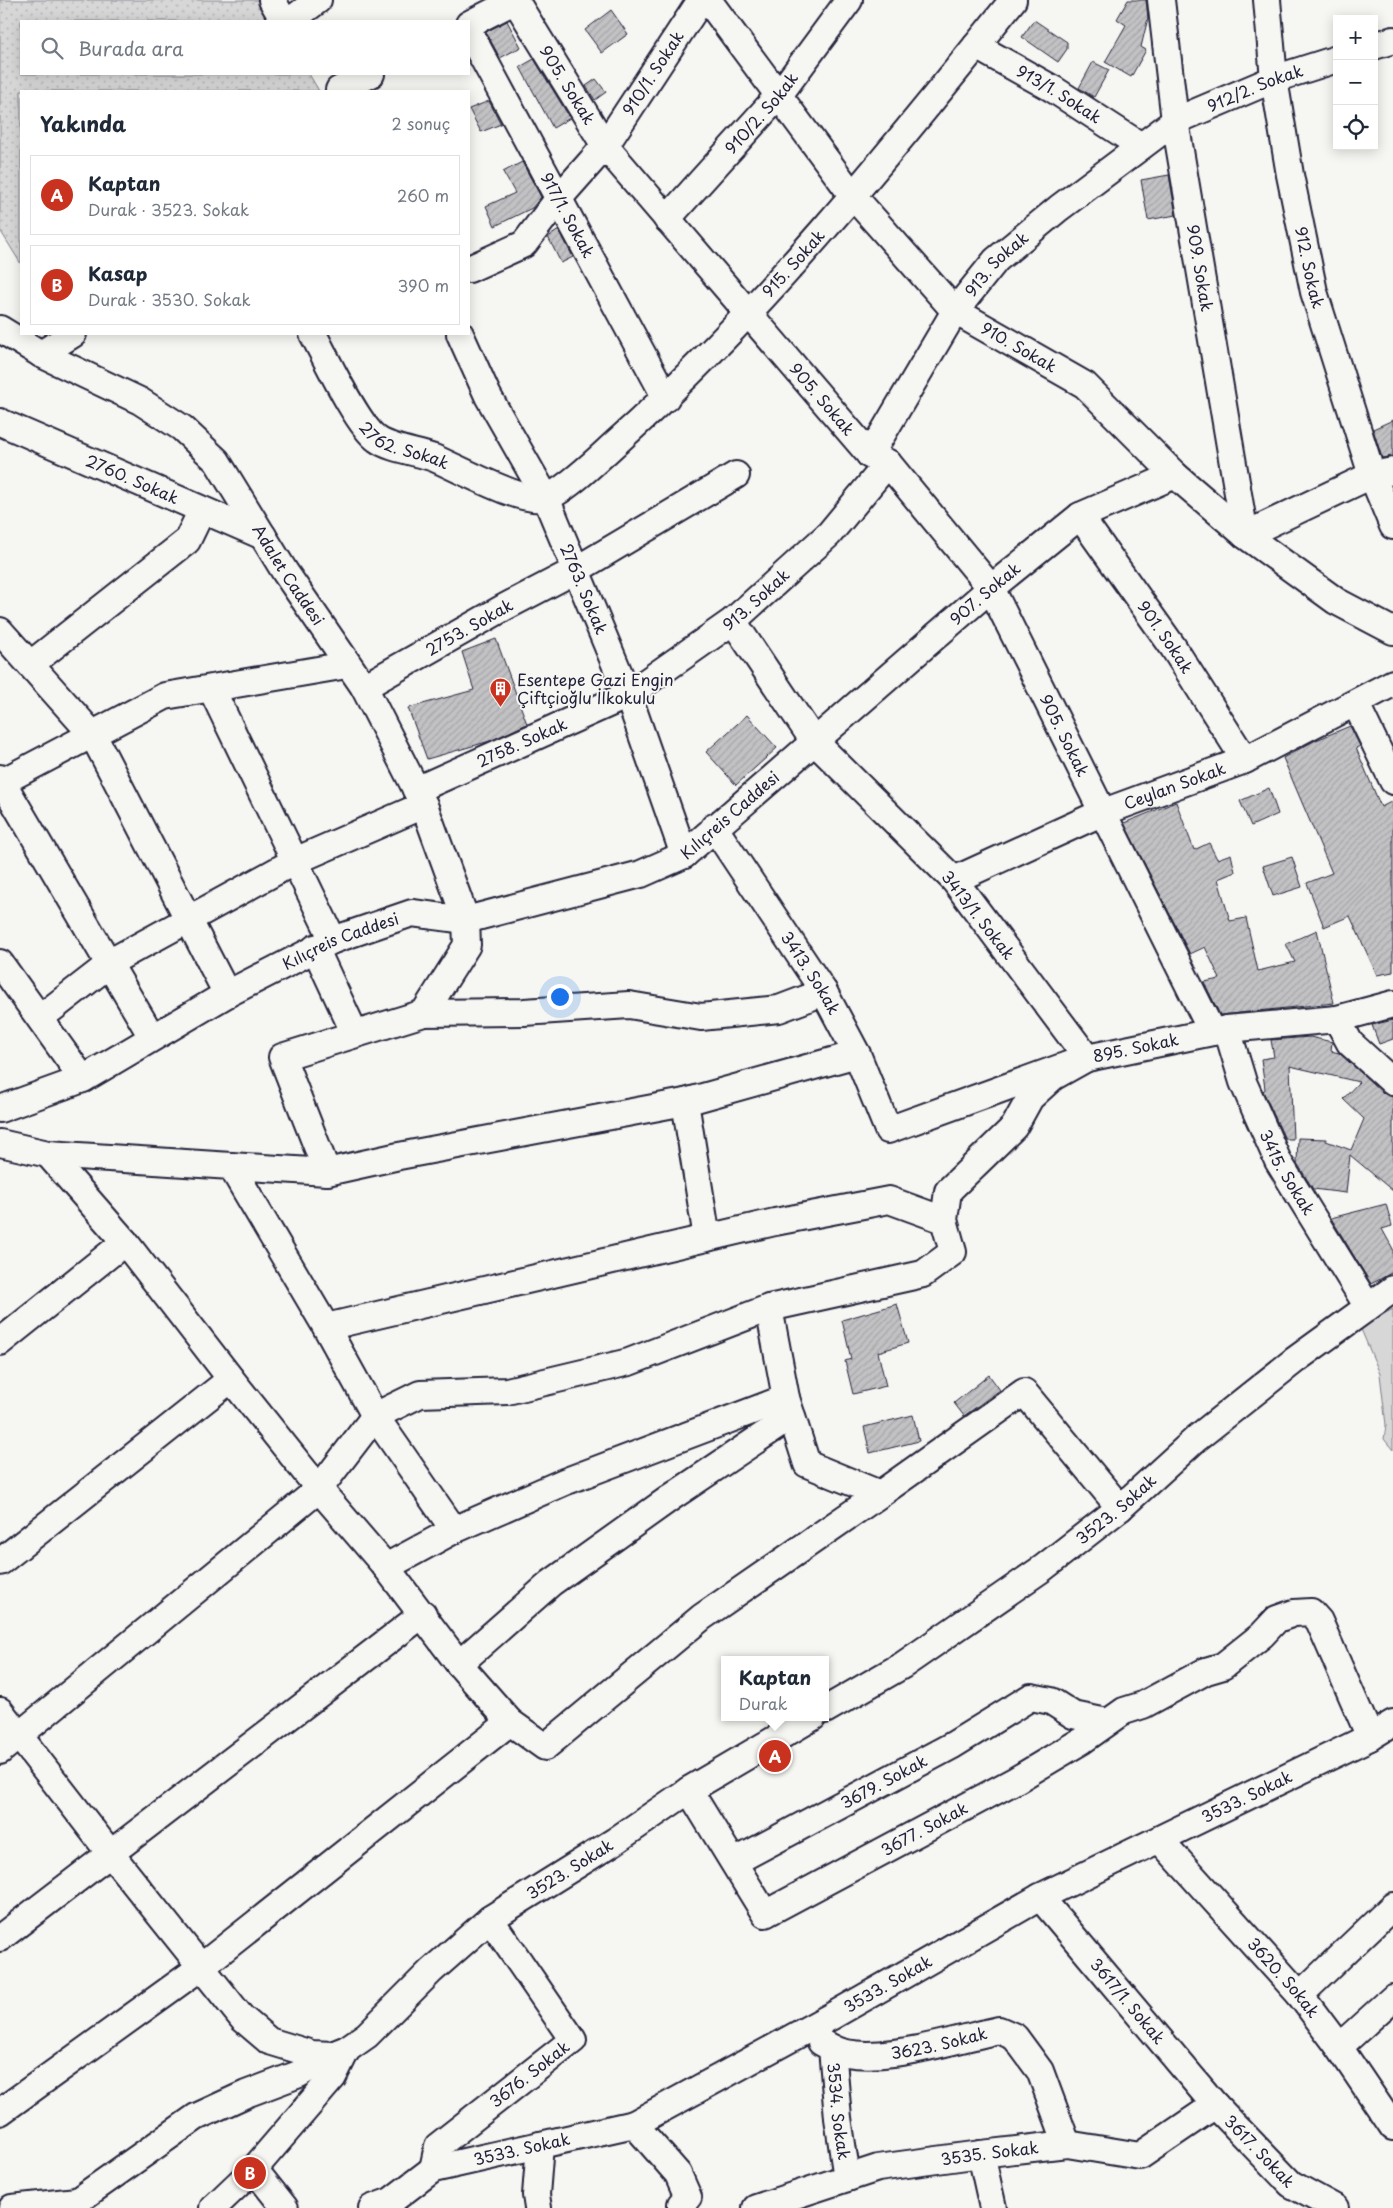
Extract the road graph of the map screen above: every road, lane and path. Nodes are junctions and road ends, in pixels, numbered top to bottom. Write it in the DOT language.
graph roads {
  1 [pos="272,0"];
  2 [pos="318,0"];
  3 [pos="516,0"];
  4 [pos="701,0"];
  5 [pos="708,0"];
  6 [pos="849,0"];
  7 [pos="1013,0"];
  8 [pos="1161,0"];
  9 [pos="1267,0"];
  10 [pos="283,20"];
  11 [pos="291,20"];
  12 [pos="470,23"];
  13 [pos="470,34"];
  14 [pos="1393,40"];
  15 [pos="1378,45"];
  16 [pos="976,46"];
  17 [pos="1334,60"];
  18 [pos="368,75"];
  19 [pos="1274,79"];
  20 [pos="334,85"];
  21 [pos="780,95"];
  22 [pos="1175,121"];
  23 [pos="605,146"];
  24 [pos="1141,146"];
  25 [pos="853,196"];
  26 [pos="559,198"];
  27 [pos="667,219"];
  28 [pos="470,269"];
  29 [pos="955,311"];
  30 [pos="747,312"];
  31 [pos="0,329"];
  32 [pos="71,335"];
  33 [pos="313,335"];
  34 [pos="460,335"];
  35 [pos="42,354"];
  36 [pos="666,398"];
  37 [pos="0,422"];
  38 [pos="879,459"];
  39 [pos="1383,473"];
  40 [pos="736,475"];
  41 [pos="1175,475"];
  42 [pos="546,498"];
  43 [pos="202,510"];
  44 [pos="1080,516"];
  45 [pos="1393,526"];
  46 [pos="1245,535"];
  47 [pos="263,536"];
  48 [pos="576,570"];
  49 [pos="991,588"];
  50 [pos="733,621"];
  51 [pos="0,631"];
  52 [pos="1393,631"];
  53 [pos="31,664"];
  54 [pos="347,665"];
  55 [pos="1393,683"];
  56 [pos="364,688"];
  57 [pos="212,690"];
  58 [pos="628,695"];
  59 [pos="1356,704"];
  60 [pos="93,734"];
  61 [pos="813,740"];
  62 [pos="1245,760"];
  63 [pos="1,781"];
  64 [pos="1393,781"];
  65 [pos="420,798"];
  66 [pos="1101,813"];
  67 [pos="714,827"];
  68 [pos="684,854"];
  69 [pos="295,860"];
  70 [pos="954,880"];
  71 [pos="188,919"];
  72 [pos="466,920"];
  73 [pos="324,944"];
  74 [pos="0,963"];
  75 [pos="108,965"];
  76 [pos="824,992"];
  77 [pos="227,994"];
  78 [pos="1393,1004"];
  79 [pos="424,1013"];
  80 [pos="40,1018"];
  81 [pos="1337,1018"];
  82 [pos="1219,1031"];
  83 [pos="355,1034"];
  84 [pos="152,1037"];
  85 [pos="857,1054"];
  86 [pos="1088,1058"];
  87 [pos="83,1079"];
  88 [pos="1393,1082"];
  89 [pos="685,1102"];
  90 [pos="1,1106"];
  91 [pos="888,1130"];
  92 [pos="0,1144"];
  93 [pos="48,1154"];
  94 [pos="231,1166"];
  95 [pos="327,1172"];
  96 [pos="944,1220"];
  97 [pos="706,1238"];
  98 [pos="124,1242"];
  99 [pos="1393,1289"];
  100 [pos="769,1308"];
  101 [pos="1359,1314"];
  102 [pos="1393,1314"];
  103 [pos="326,1326"];
  104 [pos="0,1342"];
  105 [pos="231,1379"];
  106 [pos="789,1407"];
  107 [pos="375,1416"];
  108 [pos="319,1489"];
  109 [pos="880,1494"];
  110 [pos="1120,1508"];
  111 [pos="454,1530"];
  112 [pos="0,1562"];
  113 [pos="386,1566"];
  114 [pos="423,1614"];
  115 [pos="459,1664"];
  116 [pos="829,1708"];
  117 [pos="0,1711"];
  118 [pos="806,1721"];
  119 [pos="510,1722"];
  120 [pos="1107,1722"];
  121 [pos="1393,1723"];
  122 [pos="1370,1737"];
  123 [pos="9,1743"];
  124 [pos="689,1790"];
  125 [pos="1160,1840"];
  126 [pos="110,1853"];
  127 [pos="734,1862"];
  128 [pos="1040,1897"];
  129 [pos="1393,1906"];
  130 [pos="490,1919"];
  131 [pos="0,1938"];
  132 [pos="201,1967"];
  133 [pos="1300,1995"];
  134 [pos="1393,1998"];
  135 [pos="802,2032"];
  136 [pos="1339,2047"];
  137 [pos="832,2048"];
  138 [pos="340,2052"];
  139 [pos="1215,2105"];
  140 [pos="0,2112"];
  141 [pos="634,2124"];
  142 [pos="1393,2127"];
  143 [pos="1067,2144"];
  144 [pos="540,2145"];
  145 [pos="981,2154"];
  146 [pos="254,2169"];
  147 [pos="434,2169"];
  148 [pos="847,2178"];
  149 [pos="1291,2184"];
  150 [pos="688,2204"];
  151 [pos="78,2205"];
  152 [pos="385,2206"];
  153 [pos="12,2208"];
  154 [pos="213,2208"];
  155 [pos="285,2208"];
  156 [pos="538,2208"];
  157 [pos="756,2208"];
  158 [pos="993,2208"];
  159 [pos="1306,2208"];
  160 [pos="1335,2208"];
  1 -- 10 [label="street"];
  2 -- 11 [label="street"];
  3 -- 12 [label="street"];
  3 -- 23 [label="street, 905. Sokak"];
  4 -- 23 [label="street, 910/1. Sokak"];
  5 -- 21 [label="street, 910. Sokak"];
  6 -- 21 [label="street, 910/2. Sokak"];
  7 -- 16 [label="street, 915. Sokak"];
  8 -- 22 [label="street, 909. Sokak"];
  9 -- 19 [label="street, 912. Sokak"];
  13 -- 26 [label="street, 917/1. Sokak"];
  14 -- 15 [label="street"];
  16 -- 24 [label="street, 913/1. Sokak"];
  16 -- 25 [label="street, 915. Sokak"];
  17 -- 19 [label="street, 912/2. Sokak"];
  18 -- 20 [label="street"];
  19 -- 22 [label="street, 912/2. Sokak"];
  19 -- 39 [label="street, 912. Sokak"];
  21 -- 25 [label="street, 910. Sokak"];
  21 -- 27 [label="street, 910/2. Sokak"];
  22 -- 24 [label="street, 913. Sokak"];
  22 -- 46 [label="street, 909. Sokak"];
  23 -- 26 [label="street, 910/1. Sokak"];
  23 -- 27 [label="street, 905. Sokak"];
  24 -- 29 [label="street, 913. Sokak"];
  25 -- 29 [label="street, 910. Sokak"];
  25 -- 30 [label="street, 915. Sokak"];
  26 -- 28 [label="street, 910/1. Sokak"];
  26 -- 36 [label="street, 917/1. Sokak"];
  27 -- 30 [label="street, 905. Sokak"];
  29 -- 38 [label="street, 913. Sokak"];
  29 -- 41 [label="street, 910. Sokak"];
  30 -- 36 [label="street, 915. Sokak"];
  30 -- 38 [label="street, 905. Sokak"];
  31 -- 35 [label="street, Adalet Caddesi"];
  32 -- 35 [label="street"];
  33 -- 42 [label="street, 2762. Sokak"];
  34 -- 42 [label="street, 2763. Sokak"];
  35 -- 47 [label="street, Adalet Caddesi"];
  36 -- 42 [label="street, 915. Sokak"];
  37 -- 43 [label="street, 2760. Sokak"];
  38 -- 49 [label="street, 905. Sokak"];
  38 -- 50 [label="street, 913. Sokak"];
  39 -- 45 [label="street, 912. Sokak"];
  39 -- 46 [label="street"];
  40 -- 48 [label="street, 2753. Sokak"];
  41 -- 44 [label="street, 907. Sokak"];
  41 -- 46 [label="street, 910. Sokak"];
  42 -- 48 [label="street, 2763. Sokak"];
  43 -- 47 [label="street, 2760. Sokak"];
  43 -- 53 [label="street"];
  44 -- 49 [label="street, 907. Sokak"];
  44 -- 62 [label="street, 901. Sokak"];
  46 -- 52 [label="street, 910. Sokak"];
  47 -- 54 [label="street, Adalet Caddesi"];
  48 -- 56 [label="street, 2753. Sokak"];
  48 -- 58 [label="street, 2763. Sokak"];
  49 -- 61 [label="street, 907. Sokak"];
  49 -- 66 [label="street, 905. Sokak"];
  50 -- 58 [label="street, 913. Sokak"];
  50 -- 61 [label="street, 3413/1. Sokak"];
  51 -- 53 [label="street"];
  53 -- 60 [label="street"];
  54 -- 56 [label="street, Adalet Caddesi"];
  54 -- 57 [label="street"];
  55 -- 59 [label="street, Ceylan Sokak"];
  56 -- 65 [label="street, Adalet Caddesi"];
  57 -- 60 [label="street"];
  57 -- 69 [label="street"];
  58 -- 65 [label="street, 2758. Sokak"];
  58 -- 68 [label="street, 2763. Sokak"];
  59 -- 62 [label="street, Ceylan Sokak"];
  59 -- 64 [label="street"];
  60 -- 63 [label="street"];
  60 -- 71 [label="street"];
  61 -- 67 [label="street, Kılıçreis Caddesi"];
  61 -- 70 [label="street, 3413/1. Sokak"];
  62 -- 66 [label="street, Ceylan Sokak"];
  63 -- 75 [label="street"];
  65 -- 69 [label="street, 2758. Sokak"];
  65 -- 72 [label="street, Adalet Caddesi"];
  66 -- 70 [label="street, Ceylan Sokak"];
  66 -- 82 [label="street, 3415. Sokak"];
  67 -- 68 [label="street, Kılıçreis Caddesi"];
  67 -- 76 [label="street, 3413. Sokak"];
  68 -- 72 [label="street, Kılıçreis Caddesi"];
  69 -- 71 [label="street, 2758. Sokak"];
  69 -- 73 [label="street"];
  70 -- 86 [label="street, 3413/1. Sokak"];
  71 -- 75 [label="street, 2758. Sokak"];
  71 -- 77 [label="street"];
  72 -- 73 [label="street, Kılıçreis Caddesi"];
  72 -- 79 [label="street, Adalet Caddesi"];
  73 -- 77 [label="street, Kılıçreis Caddesi"];
  73 -- 83 [label="street"];
  74 -- 80 [label="street"];
  75 -- 80 [label="street, 2758. Sokak"];
  75 -- 84 [label="street"];
  76 -- 79 [label="street"];
  76 -- 85 [label="street, 3413. Sokak"];
  77 -- 84 [label="street, Kılıçreis Caddesi"];
  78 -- 81 [label="street, 895. Sokak"];
  79 -- 83 [label="street"];
  80 -- 87 [label="street"];
  81 -- 82 [label="street, 895. Sokak"];
  81 -- 88 [label="street"];
  82 -- 86 [label="street, 895. Sokak"];
  82 -- 101 [label="street, 3415. Sokak"];
  83 -- 95 [label="street"];
  84 -- 87 [label="street, Kılıçreis Caddesi"];
  85 -- 89 [label="street"];
  85 -- 91 [label="street, 3413. Sokak"];
  86 -- 91 [label="street, 895. Sokak"];
  86 -- 96 [label="street"];
  87 -- 90 [label="street, Kılıçreis Caddesi"];
  89 -- 95 [label="street"];
  89 -- 97 [label="street"];
  92 -- 93 [label="street"];
  93 -- 94 [label="street"];
  93 -- 98 [label="street"];
  94 -- 95 [label="street"];
  94 -- 103 [label="street"];
  96 -- 97 [label="street"];
  96 -- 100 [label="street"];
  97 -- 103 [label="street"];
  98 -- 104 [label="street"];
  98 -- 105 [label="street"];
  99 -- 101 [label="street, 3523. Sokak"];
  100 -- 106 [label="street"];
  100 -- 107 [label="street"];
  101 -- 102 [label="street"];
  101 -- 110 [label="street, 3523. Sokak"];
  103 -- 107 [label="street"];
  105 -- 108 [label="street"];
  105 -- 112 [label="street"];
  106 -- 109 [label="street"];
  106 -- 111 [label="street"];
  106 -- 115 [label="street"];
  107 -- 108 [label="street"];
  107 -- 111 [label="street"];
  108 -- 113 [label="street"];
  108 -- 123 [label="street"];
  109 -- 110 [label="street"];
  109 -- 119 [label="street"];
  110 -- 116 [label="street, 3523. Sokak"];
  111 -- 113 [label="street"];
  113 -- 114 [label="street"];
  114 -- 115 [label="street"];
  114 -- 126 [label="street"];
  115 -- 119 [label="street"];
  117 -- 123 [label="street"];
  118 -- 124 [label="street, 3523. Sokak"];
  119 -- 132 [label="street"];
  120 -- 122 [label="street, 3677. Sokak"];
  120 -- 127 [label="street, 3679. Sokak"];
  120 -- 127 [label="street, 3677. Sokak"];
  121 -- 122 [label="street, 3533. Sokak"];
  122 -- 125 [label="street, 3533. Sokak"];
  123 -- 126 [label="street"];
  124 -- 127 [label="street"];
  124 -- 130 [label="street, 3523. Sokak"];
  125 -- 128 [label="street, 3533. Sokak"];
  125 -- 133 [label="street, 3620. Sokak"];
  126 -- 131 [label="street"];
  126 -- 132 [label="street"];
  128 -- 135 [label="street, 3533. Sokak"];
  128 -- 139 [label="street, 3617/1. Sokak"];
  129 -- 133 [label="street"];
  130 -- 138 [label="street, 3523. Sokak"];
  130 -- 147 [label="street, 3676. Sokak"];
  132 -- 138 [label="street"];
  132 -- 140 [label="street"];
  133 -- 136 [label="street, 3620. Sokak"];
  134 -- 136 [label="street"];
  135 -- 137 [label="street, 3534. Sokak"];
  135 -- 141 [label="street, 3533. Sokak"];
  136 -- 142 [label="street, 3620. Sokak"];
  137 -- 143 [label="street, 3623. Sokak"];
  137 -- 148 [label="street, 3534. Sokak"];
  138 -- 146 [label="street"];
  138 -- 151 [label="street, 3523. Sokak"];
  139 -- 143 [label="street, 3535. Sokak"];
  139 -- 149 [label="street, 3617. Sokak"];
  141 -- 144 [label="street, 3533. Sokak"];
  141 -- 150 [label="street"];
  143 -- 145 [label="street, 3535. Sokak"];
  144 -- 147 [label="street, 3533. Sokak"];
  144 -- 156 [label="street"];
  145 -- 148 [label="street, 3535. Sokak"];
  145 -- 158 [label="street"];
  146 -- 154 [label="street"];
  146 -- 155 [label="street"];
  147 -- 152 [label="street, 3533. Sokak"];
  148 -- 157 [label="street, 3535. Sokak"];
  149 -- 159 [label="street"];
  149 -- 160 [label="street, 3617. Sokak"];
  151 -- 153 [label="street"];
}
